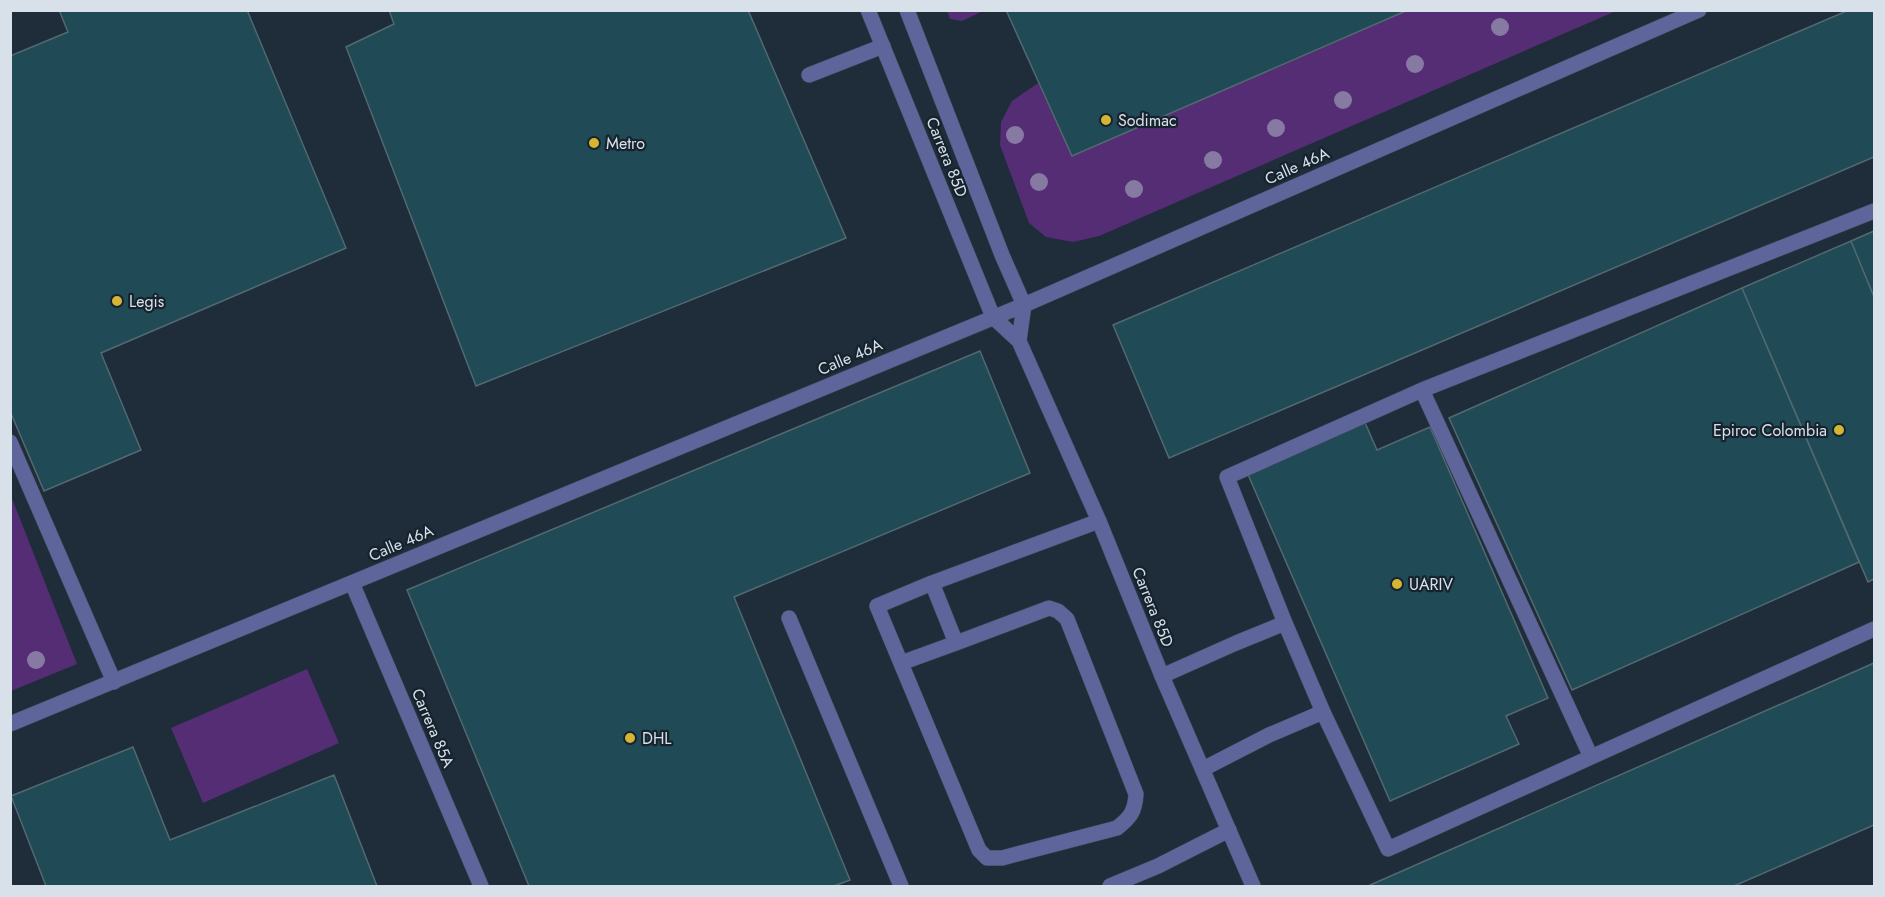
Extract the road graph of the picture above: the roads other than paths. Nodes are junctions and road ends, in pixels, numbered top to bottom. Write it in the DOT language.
graph roads {
  1 [pos="868,10"];
  2 [pos="908,10"];
  3 [pos="1699,10"];
  4 [pos="883,46"];
  5 [pos="809,75"];
  6 [pos="1875,211"];
  7 [pos="1024,305"];
  8 [pos="993,317"];
  9 [pos="1019,341"];
  10 [pos="1422,390"];
  11 [pos="10,442"];
  12 [pos="1099,521"];
  13 [pos="352,583"];
  14 [pos="932,583"];
  15 [pos="789,618"];
  16 [pos="1285,623"];
  17 [pos="1875,629"];
  18 [pos="956,643"];
  19 [pos="901,663"];
  20 [pos="1162,676"];
  21 [pos="114,682"];
  22 [pos="1323,712"];
  23 [pos="10,724"];
  24 [pos="1591,757"];
  25 [pos="1203,769"];
  26 [pos="1229,830"];
  27 [pos="481,886"];
  28 [pos="901,886"];
  29 [pos="1110,886"];
  30 [pos="1253,886"];
  1 -- 4 [label="street, Carrera 85D"];
  2 -- 7 [label="street, Carrera 85D"];
  3 -- 7 [label="street, Calle 46A"];
  4 -- 5 [label="street"];
  4 -- 8 [label="street, Carrera 85D"];
  6 -- 10 [label="street"];
  7 -- 8 [label="street, Calle 46A"];
  7 -- 9 [label="street"];
  8 -- 9 [label="street, Carrera 85D"];
  8 -- 13 [label="street, Calle 46A"];
  9 -- 12 [label="street, Carrera 85D"];
  10 -- 16 [label="street"];
  10 -- 24 [label="street"];
  11 -- 21 [label="street"];
  12 -- 14 [label="street"];
  12 -- 20 [label="street, Carrera 85D"];
  13 -- 21 [label="street, Calle 46A"];
  13 -- 27 [label="street, Carrera 85A"];
  14 -- 18 [label="street"];
  14 -- 19 [label="street"];
  15 -- 28 [label="street"];
  16 -- 20 [label="street"];
  16 -- 22 [label="street"];
  17 -- 24 [label="street"];
  18 -- 19 [label="street"];
  18 -- 19 [label="street"];
  20 -- 25 [label="street, Carrera 85D"];
  21 -- 23 [label="street, Calle 46A"];
  22 -- 24 [label="street"];
  22 -- 25 [label="street"];
  25 -- 26 [label="street, Carrera 85D"];
  26 -- 29 [label="street"];
  26 -- 30 [label="street, Carrera 85D"];
}
